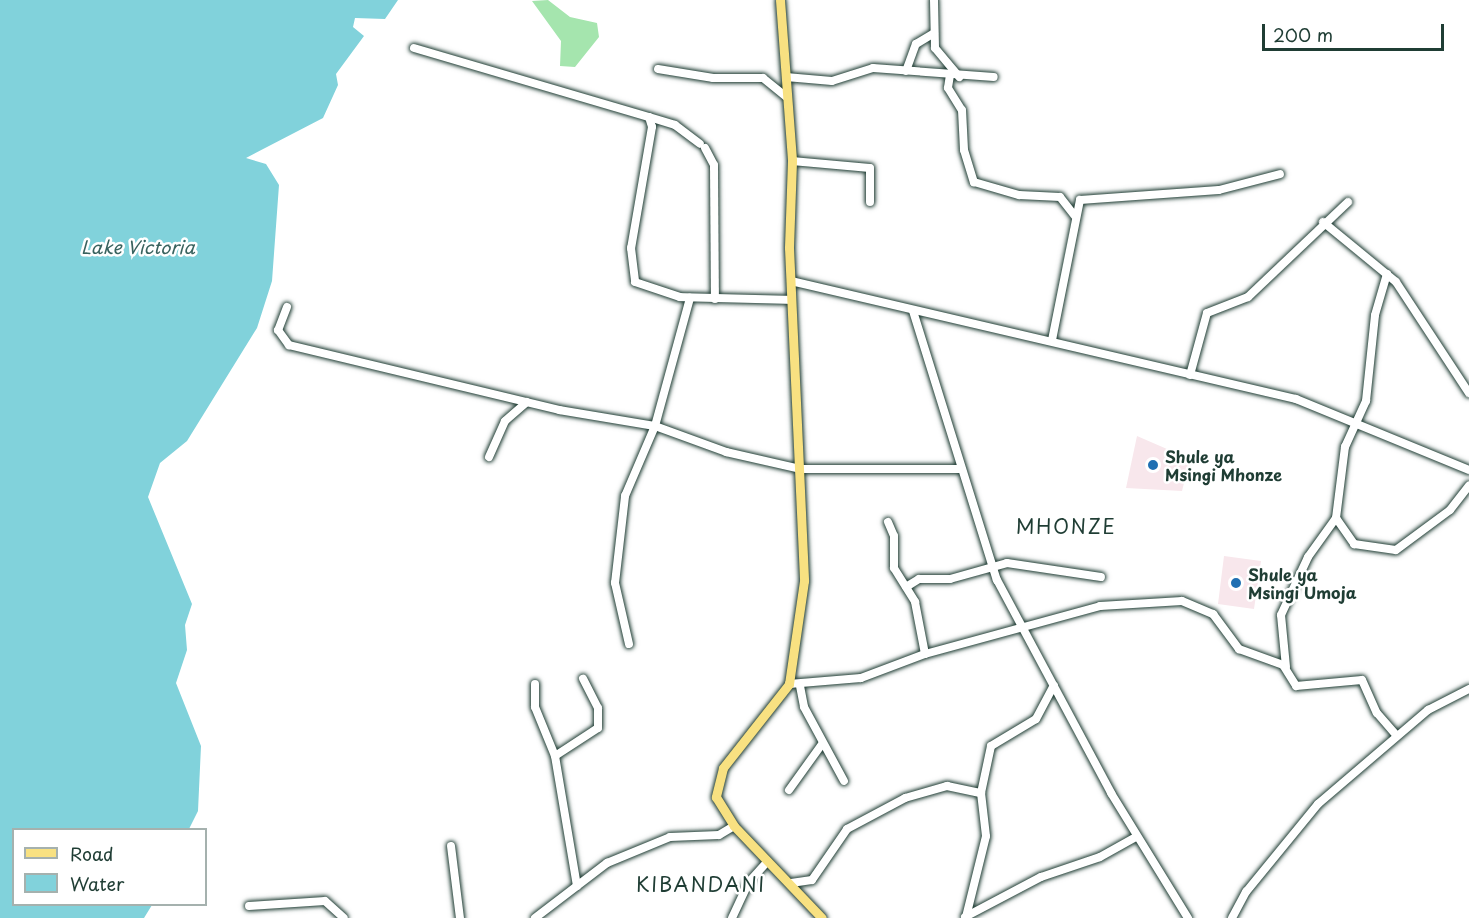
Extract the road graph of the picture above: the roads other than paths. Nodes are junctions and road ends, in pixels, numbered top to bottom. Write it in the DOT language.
graph roads {
  1 [pos="780,0"];
  2 [pos="934,0"];
  3 [pos="934,33"];
  4 [pos="414,48"];
  5 [pos="658,69"];
  6 [pos="906,71"];
  7 [pos="950,75"];
  8 [pos="959,76"];
  9 [pos="786,77"];
  10 [pos="994,77"];
  11 [pos="788,98"];
  12 [pos="649,117"];
  13 [pos="792,161"];
  14 [pos="1280,174"];
  15 [pos="870,202"];
  16 [pos="1348,202"];
  17 [pos="1075,216"];
  18 [pos="1323,222"];
  19 [pos="1388,274"];
  20 [pos="791,281"];
  21 [pos="690,298"];
  22 [pos="715,298"];
  23 [pos="791,300"];
  24 [pos="287,307"];
  25 [pos="914,311"];
  26 [pos="1052,340"];
  27 [pos="1190,375"];
  28 [pos="1466,376"];
  29 [pos="1469,393"];
  30 [pos="527,402"];
  31 [pos="1354,419"];
  32 [pos="655,426"];
  33 [pos="489,457"];
  34 [pos="801,469"];
  35 [pos="960,469"];
  36 [pos="1469,470"];
  37 [pos="1469,486"];
  38 [pos="1336,518"];
  39 [pos="888,522"];
  40 [pos="992,565"];
  41 [pos="1101,577"];
  42 [pos="906,587"];
  43 [pos="1021,627"];
  44 [pos="629,644"];
  45 [pos="925,654"];
  46 [pos="1286,667"];
  47 [pos="583,679"];
  48 [pos="535,684"];
  49 [pos="789,684"];
  50 [pos="1054,685"];
  51 [pos="800,686"];
  52 [pos="1469,689"];
  53 [pos="1396,735"];
  54 [pos="822,744"];
  55 [pos="555,756"];
  56 [pos="844,781"];
  57 [pos="789,790"];
  58 [pos="981,793"];
  59 [pos="734,826"];
  60 [pos="1136,837"];
  61 [pos="451,846"];
  62 [pos="768,861"];
  63 [pos="791,883"];
  64 [pos="577,886"];
  65 [pos="249,906"];
  66 [pos="964,917"];
  67 [pos="344,918"];
  68 [pos="459,918"];
  69 [pos="535,918"];
  70 [pos="732,918"];
  71 [pos="822,918"];
  72 [pos="1188,918"];
  73 [pos="1232,918"];
  1 -- 9 [label="main road"];
  2 -- 3 [label="street"];
  3 -- 6 [label="street"];
  3 -- 8 [label="street"];
  4 -- 12 [label="street"];
  5 -- 11 [label="street"];
  6 -- 7 [label="street"];
  6 -- 9 [label="street"];
  7 -- 8 [label="street"];
  7 -- 17 [label="street"];
  8 -- 10 [label="street"];
  9 -- 11 [label="main road"];
  11 -- 13 [label="main road"];
  12 -- 21 [label="street"];
  12 -- 22 [label="street"];
  13 -- 15 [label="street"];
  13 -- 20 [label="main road"];
  14 -- 17 [label="street"];
  16 -- 18 [label="street"];
  17 -- 26 [label="street"];
  18 -- 19 [label="street"];
  18 -- 27 [label="street"];
  19 -- 28 [label="street"];
  19 -- 31 [label="street"];
  20 -- 23 [label="main road"];
  20 -- 25 [label="street"];
  21 -- 22 [label="street"];
  21 -- 32 [label="street"];
  22 -- 23 [label="street"];
  23 -- 34 [label="main road"];
  24 -- 30 [label="street"];
  25 -- 26 [label="street"];
  25 -- 35 [label="street"];
  26 -- 27 [label="street"];
  27 -- 31 [label="street"];
  28 -- 29 [label="street"];
  30 -- 32 [label="street"];
  30 -- 33 [label="street"];
  31 -- 36 [label="street"];
  31 -- 38 [label="street"];
  32 -- 34 [label="street"];
  32 -- 44 [label="street"];
  34 -- 35 [label="street"];
  34 -- 49 [label="main road"];
  35 -- 40 [label="street"];
  37 -- 38 [label="street"];
  38 -- 46 [label="street"];
  39 -- 42 [label="street"];
  40 -- 41 [label="street"];
  40 -- 42 [label="street"];
  40 -- 43 [label="street"];
  42 -- 45 [label="street"];
  43 -- 45 [label="street"];
  43 -- 46 [label="street"];
  43 -- 50 [label="street"];
  45 -- 51 [label="street"];
  46 -- 53 [label="street"];
  47 -- 55 [label="street"];
  48 -- 55 [label="street"];
  49 -- 51 [label="street"];
  49 -- 59 [label="main road"];
  50 -- 58 [label="street"];
  50 -- 60 [label="street"];
  51 -- 54 [label="street"];
  52 -- 53 [label="street"];
  53 -- 73 [label="street"];
  54 -- 56 [label="street"];
  54 -- 57 [label="street"];
  55 -- 64 [label="street"];
  58 -- 63 [label="street"];
  58 -- 66 [label="street"];
  59 -- 62 [label="main road"];
  59 -- 64 [label="street"];
  60 -- 66 [label="street"];
  60 -- 72 [label="street"];
  61 -- 68 [label="street"];
  62 -- 63 [label="main road"];
  62 -- 70 [label="street"];
  63 -- 71 [label="main road"];
  64 -- 69 [label="street"];
  65 -- 67 [label="street"];
}
